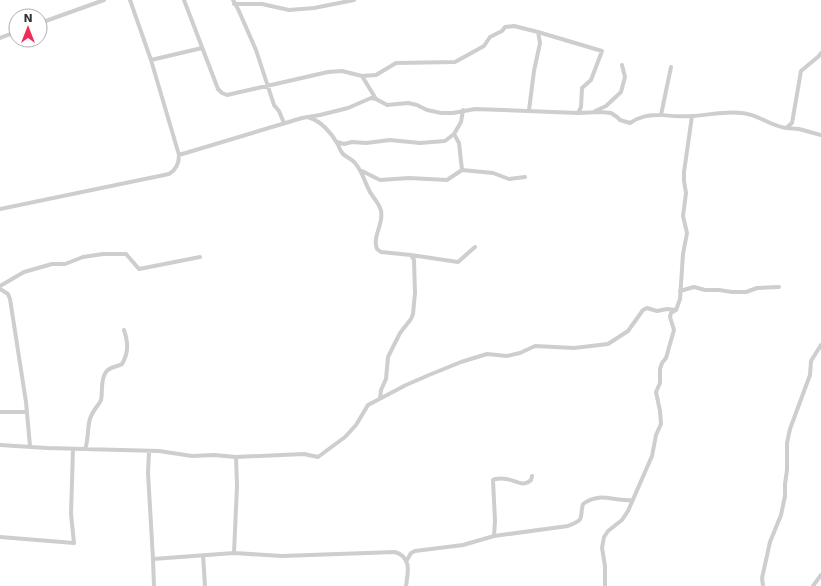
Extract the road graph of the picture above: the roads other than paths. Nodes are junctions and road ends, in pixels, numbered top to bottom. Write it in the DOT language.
graph roads {
  1 [pos="104,0"];
  2 [pos="130,0"];
  3 [pos="184,0"];
  4 [pos="354,0"];
  5 [pos="234,2"];
  6 [pos="48,20"];
  7 [pos="538,32"];
  8 [pos="202,48"];
  9 [pos="821,53"];
  10 [pos="151,60"];
  11 [pos="622,65"];
  12 [pos="670,67"];
  13 [pos="362,76"];
  14 [pos="268,86"];
  15 [pos="376,98"];
  16 [pos="464,110"];
  17 [pos="529,110"];
  18 [pos="593,112"];
  19 [pos="578,113"];
  20 [pos="662,115"];
  21 [pos="692,116"];
  22 [pos="307,118"];
  23 [pos="284,123"];
  24 [pos="786,128"];
  25 [pos="454,134"];
  26 [pos="821,135"];
  27 [pos="337,142"];
  28 [pos="179,155"];
  29 [pos="462,170"];
  30 [pos="362,171"];
  31 [pos="525,177"];
  32 [pos="0,209"];
  33 [pos="475,247"];
  34 [pos="411,255"];
  35 [pos="200,257"];
  36 [pos="779,287"];
  37 [pos="0,288"];
  38 [pos="680,291"];
  39 [pos="676,310"];
  40 [pos="124,330"];
  41 [pos="821,345"];
  42 [pos="380,398"];
  43 [pos="0,412"];
  44 [pos="27,412"];
  45 [pos="0,445"];
  46 [pos="30,446"];
  47 [pos="73,449"];
  48 [pos="85,450"];
  49 [pos="149,452"];
  50 [pos="236,457"];
  51 [pos="532,476"];
  52 [pos="632,500"];
  53 [pos="494,536"];
  54 [pos="0,537"];
  55 [pos="234,553"];
  56 [pos="203,556"];
  57 [pos="153,559"];
  58 [pos="406,560"];
  59 [pos="821,575"];
  60 [pos="154,586"];
  61 [pos="205,586"];
  62 [pos="406,586"];
  63 [pos="605,586"];
  64 [pos="763,586"];
  65 [pos="813,586"];
  1 -- 6 [label="street"];
  2 -- 10 [label="street"];
  3 -- 8 [label="street"];
  4 -- 5 [label="street"];
  5 -- 14 [label="street"];
  7 -- 13 [label="street"];
  7 -- 17 [label="street"];
  7 -- 19 [label="street"];
  8 -- 10 [label="street"];
  8 -- 14 [label="street"];
  9 -- 24 [label="street"];
  10 -- 28 [label="street"];
  11 -- 18 [label="street"];
  12 -- 20 [label="street"];
  13 -- 14 [label="street"];
  13 -- 15 [label="street"];
  14 -- 23 [label="street"];
  15 -- 16 [label="street"];
  15 -- 22 [label="street"];
  16 -- 17 [label="street"];
  16 -- 25 [label="street"];
  17 -- 19 [label="street"];
  18 -- 19 [label="street"];
  18 -- 20 [label="street"];
  20 -- 21 [label="street"];
  21 -- 24 [label="street"];
  21 -- 38 [label="street"];
  22 -- 23 [label="street"];
  22 -- 27 [label="street"];
  23 -- 28 [label="street"];
  24 -- 26 [label="street"];
  25 -- 27 [label="street"];
  25 -- 29 [label="street"];
  27 -- 30 [label="street"];
  28 -- 32 [label="street"];
  29 -- 30 [label="street"];
  29 -- 31 [label="street"];
  30 -- 34 [label="street"];
  33 -- 34 [label="street"];
  34 -- 42 [label="street"];
  35 -- 37 [label="street"];
  36 -- 38 [label="street"];
  37 -- 44 [label="street"];
  38 -- 39 [label="street"];
  39 -- 42 [label="street"];
  39 -- 52 [label="street"];
  40 -- 48 [label="street"];
  41 -- 64 [label="street"];
  42 -- 50 [label="street"];
  43 -- 44 [label="street"];
  44 -- 46 [label="street"];
  45 -- 46 [label="street"];
  46 -- 47 [label="street"];
  47 -- 48 [label="street"];
  47 -- 54 [label="street"];
  48 -- 49 [label="street"];
  49 -- 50 [label="street"];
  49 -- 57 [label="street"];
  50 -- 55 [label="street"];
  51 -- 53 [label="street"];
  52 -- 53 [label="street"];
  52 -- 63 [label="street"];
  53 -- 58 [label="street"];
  55 -- 56 [label="street"];
  55 -- 58 [label="street"];
  56 -- 57 [label="street"];
  56 -- 61 [label="street"];
  57 -- 60 [label="street"];
  58 -- 62 [label="street"];
  59 -- 65 [label="street"];
}
